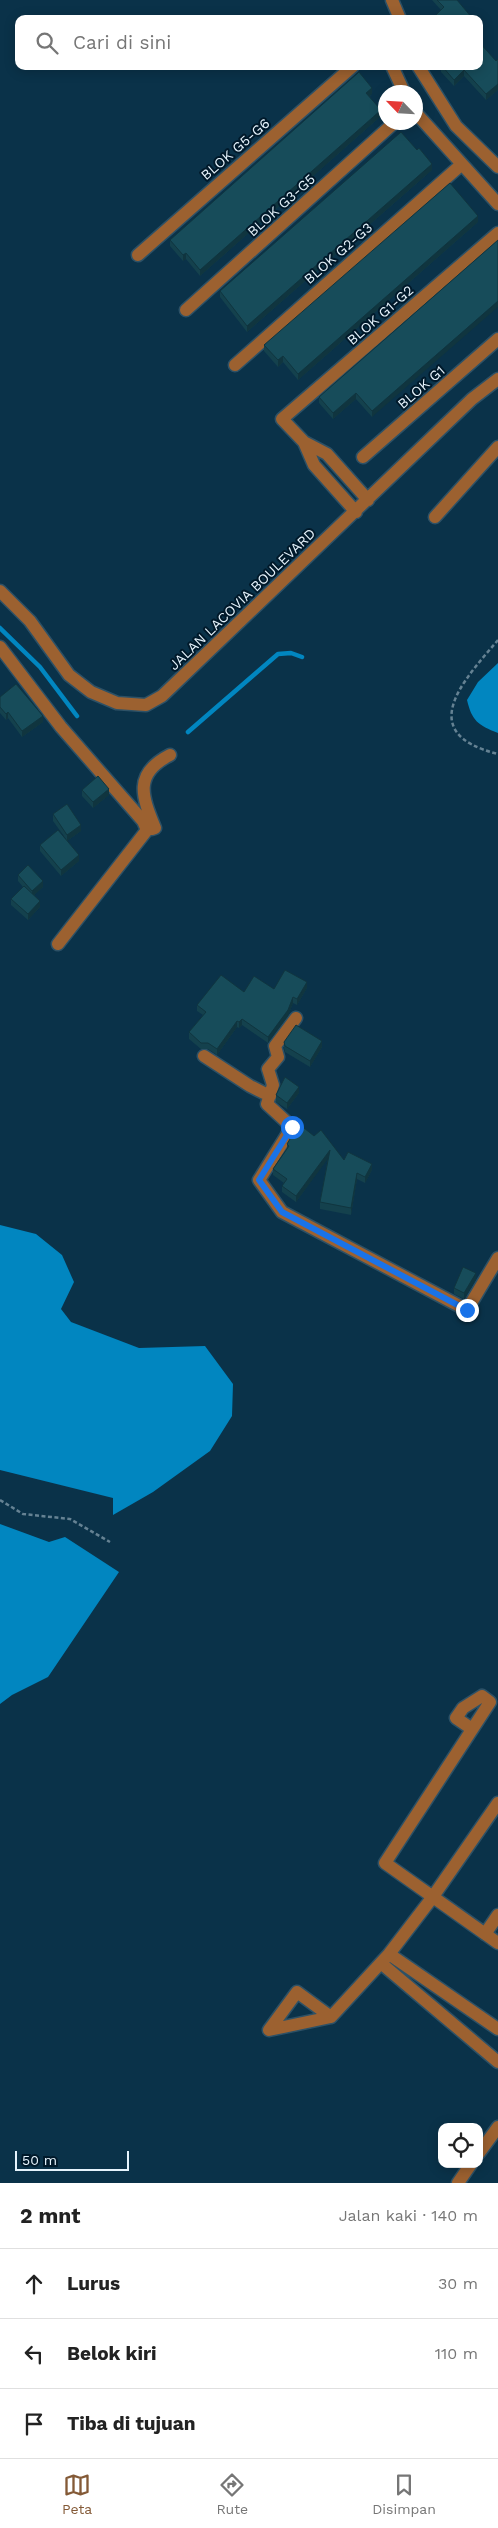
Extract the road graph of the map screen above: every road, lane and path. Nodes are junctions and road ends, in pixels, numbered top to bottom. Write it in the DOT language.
graph roads {
  1 [pos="392,0"];
  2 [pos="398,15"];
  3 [pos="348,70"];
  4 [pos="394,70"];
  5 [pos="421,70"];
  6 [pos="401,85"];
  7 [pos="423,120"];
  8 [pos="386,130"];
  9 [pos="495,159"];
  10 [pos="462,164"];
  11 [pos="498,204"];
  12 [pos="498,233"];
  13 [pos="138,255"];
  14 [pos="186,310"];
  15 [pos="498,339"];
  16 [pos="234,365"];
  17 [pos="498,379"];
  18 [pos="304,442"];
  19 [pos="498,447"];
  20 [pos="363,458"];
  21 [pos="368,500"];
  22 [pos="356,512"];
  23 [pos="435,517"];
  24 [pos="0,591"];
  25 [pos="498,640"];
  26 [pos="0,646"];
  27 [pos="498,754"];
  28 [pos="170,755"];
  29 [pos="147,830"];
  30 [pos="58,944"];
  31 [pos="296,1018"];
  32 [pos="204,1056"];
  33 [pos="270,1096"];
  34 [pos="498,1258"];
  35 [pos="0,1500"];
  36 [pos="110,1542"];
  37 [pos="494,1697"];
  38 [pos="472,1729"];
  39 [pos="498,1803"];
  40 [pos="432,1898"];
  41 [pos="498,1915"];
  42 [pos="485,1934"];
  43 [pos="498,1943"];
  44 [pos="386,1959"];
  45 [pos="332,2018"];
  46 [pos="498,2029"];
  47 [pos="498,2062"];
  48 [pos="498,2127"];
  49 [pos="483,2148"];
  50 [pos="469,2168"];
  51 [pos="458,2183"];
  1 -- 2 [label="street"];
  3 -- 13 [label="street, BLOK G5-G6"];
  4 -- 6 [label="street"];
  5 -- 9 [label="street"];
  7 -- 10 [label="street"];
  8 -- 14 [label="street, BLOK G3-G5"];
  10 -- 11 [label="street"];
  10 -- 16 [label="street, BLOK G2-G3"];
  12 -- 18 [label="street, BLOK G1-G2"];
  15 -- 20 [label="street, BLOK G1"];
  17 -- 21 [label="street, JALAN LACOVIA BOULEVARD"];
  18 -- 21 [label="street"];
  18 -- 22 [label="street"];
  19 -- 23 [label="street"];
  21 -- 22 [label="street, JALAN LACOVIA BOULEVARD"];
  22 -- 24 [label="street, JALAN LACOVIA BOULEVARD"];
  25 -- 27 [label="path"];
  26 -- 29 [label="street"];
  28 -- 29 [label="street"];
  29 -- 30 [label="street"];
  31 -- 33 [label="street"];
  32 -- 33 [label="street"];
  33 -- 34 [label="street"];
  35 -- 36 [label="path"];
  37 -- 38 [label="street"];
  37 -- 38 [label="street"];
  38 -- 40 [label="street"];
  39 -- 40 [label="street"];
  40 -- 42 [label="street"];
  40 -- 44 [label="street"];
  41 -- 42 [label="street"];
  42 -- 43 [label="street"];
  44 -- 45 [label="street"];
  44 -- 46 [label="street"];
  44 -- 47 [label="street"];
  48 -- 49 [label="street"];
  50 -- 51 [label="street"];
}
